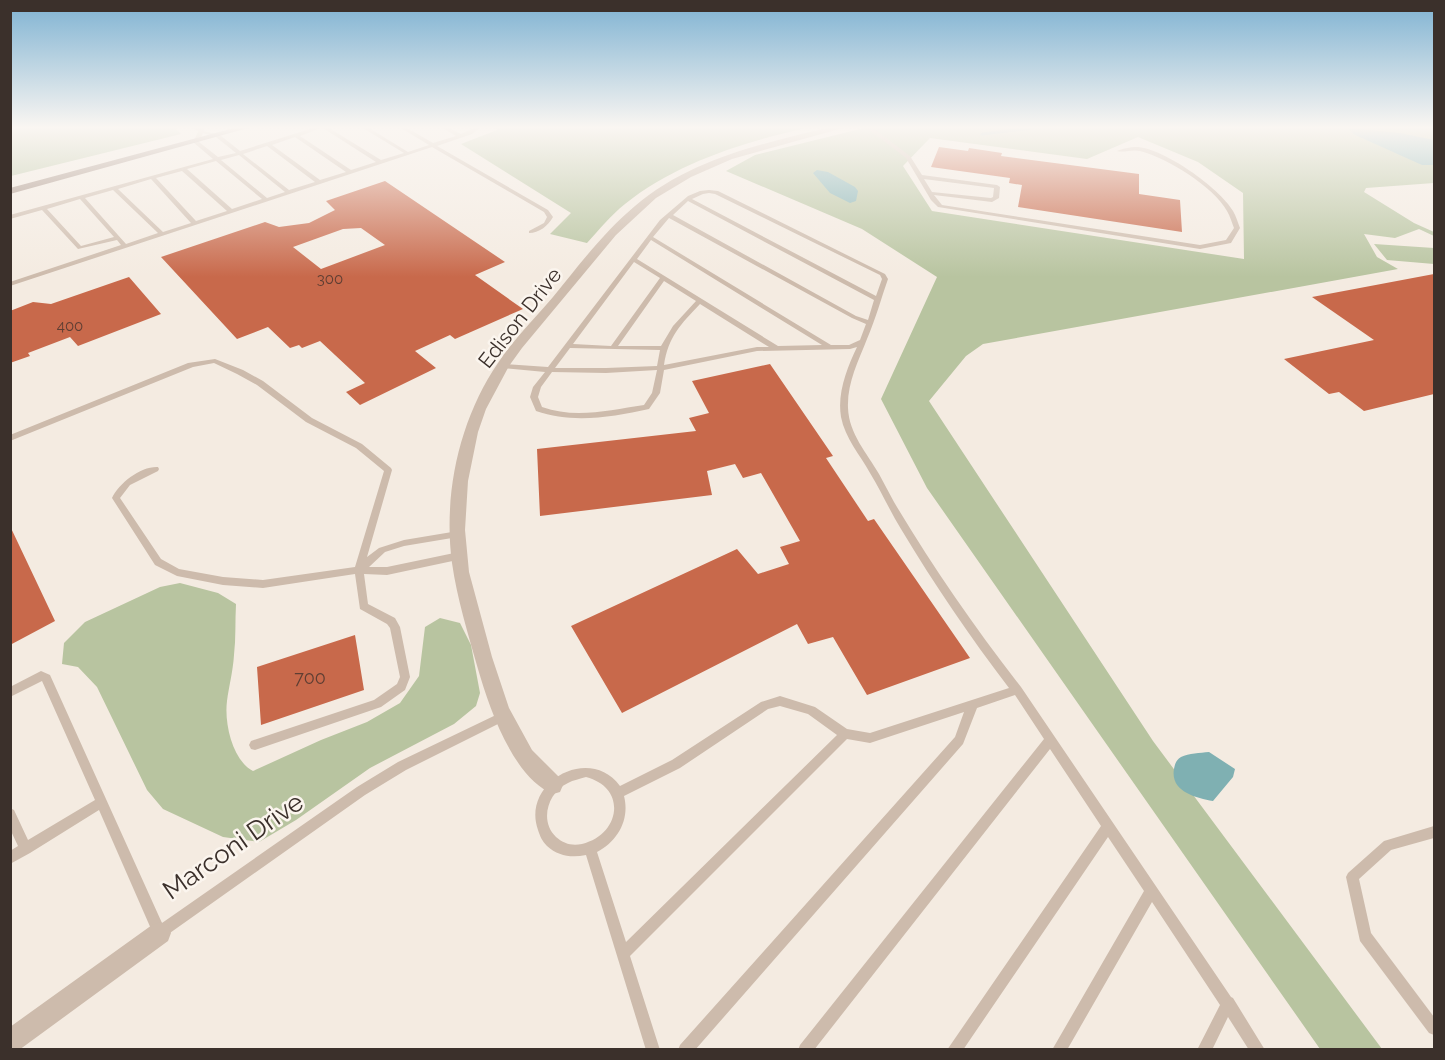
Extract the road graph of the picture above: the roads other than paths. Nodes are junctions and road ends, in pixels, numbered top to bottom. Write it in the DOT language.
graph roads {
  1 [pos="61,177"];
  2 [pos="150,177"];
  3 [pos="152,177"];
  4 [pos="193,177"];
  5 [pos="237,177"];
  6 [pos="270,177"];
  7 [pos="313,177"];
  8 [pos="333,177"];
  9 [pos="488,177"];
  10 [pos="685,177"];
  11 [pos="921,177"];
  12 [pos="925,177"];
  13 [pos="1196,177"];
  14 [pos="319,182"];
  15 [pos="114,188"];
  16 [pos="10,191"];
  17 [pos="288,192"];
  18 [pos="930,193"];
  19 [pos="81,197"];
  20 [pos="688,199"];
  21 [pos="265,200"];
  22 [pos="43,208"];
  23 [pos="230,211"];
  24 [pos="669,215"];
  25 [pos="10,217"];
  26 [pos="195,223"];
  27 [pos="531,232"];
  28 [pos="162,234"];
  29 [pos="650,237"];
  30 [pos="118,238"];
  31 [pos="125,246"];
  32 [pos="633,259"];
  33 [pos="663,278"];
  34 [pos="10,284"];
  35 [pos="700,300"];
  36 [pos="879,300"];
  37 [pos="870,323"];
  38 [pos="862,341"];
  39 [pos="568,346"];
  40 [pos="829,346"];
  41 [pos="776,347"];
  42 [pos="613,348"];
  43 [pos="664,348"];
  44 [pos="503,366"];
  45 [pos="659,368"];
  46 [pos="549,371"];
  47 [pos="10,438"];
  48 [pos="155,469"];
  49 [pos="458,534"];
  50 [pos="459,556"];
  51 [pos="359,570"];
  52 [pos="1017,690"];
  53 [pos="10,693"];
  54 [pos="972,706"];
  55 [pos="502,717"];
  56 [pos="845,734"];
  57 [pos="1049,741"];
  58 [pos="255,745"];
  59 [pos="554,785"];
  60 [pos="618,793"];
  61 [pos="102,802"];
  62 [pos="10,814"];
  63 [pos="1108,827"];
  64 [pos="1434,832"];
  65 [pos="590,848"];
  66 [pos="26,849"];
  67 [pos="10,858"];
  68 [pos="1151,891"];
  69 [pos="160,933"];
  70 [pos="623,954"];
  71 [pos="1228,1004"];
  72 [pos="1434,1028"];
  73 [pos="10,1042"];
  74 [pos="654,1050"];
  75 [pos="685,1050"];
  76 [pos="805,1050"];
  77 [pos="954,1050"];
  78 [pos="1059,1050"];
  79 [pos="1204,1050"];
  80 [pos="1258,1050"];
  1 -- 16 [label="street"];
  2 -- 15 [label="lane"];
  3 -- 26 [label="lane"];
  4 -- 23 [label="lane"];
  5 -- 21 [label="lane"];
  6 -- 17 [label="lane"];
  7 -- 14 [label="lane"];
  8 -- 14 [label="lane"];
  9 -- 27 [label="lane"];
  10 -- 44 [label="street, Edison Drive"];
  11 -- 18 [label="lane"];
  12 -- 18 [label="lane"];
  13 -- 18 [label="lane"];
  14 -- 17 [label="lane"];
  15 -- 19 [label="lane"];
  15 -- 28 [label="lane"];
  17 -- 21 [label="lane"];
  19 -- 22 [label="lane"];
  19 -- 30 [label="lane"];
  20 -- 24 [label="lane"];
  20 -- 36 [label="lane"];
  20 -- 36 [label="lane"];
  21 -- 23 [label="lane"];
  22 -- 25 [label="lane"];
  22 -- 30 [label="lane"];
  23 -- 26 [label="lane"];
  24 -- 29 [label="lane"];
  24 -- 37 [label="lane"];
  26 -- 28 [label="lane"];
  28 -- 31 [label="lane"];
  29 -- 32 [label="lane"];
  29 -- 40 [label="lane"];
  30 -- 31 [label="lane"];
  31 -- 34 [label="lane"];
  32 -- 33 [label="lane"];
  32 -- 39 [label="lane"];
  33 -- 35 [label="lane"];
  33 -- 42 [label="lane"];
  35 -- 41 [label="lane"];
  35 -- 43 [label="lane"];
  36 -- 37 [label="lane"];
  37 -- 38 [label="lane"];
  38 -- 40 [label="lane"];
  38 -- 52 [label="lane"];
  39 -- 42 [label="lane"];
  39 -- 46 [label="lane"];
  40 -- 41 [label="lane"];
  41 -- 45 [label="lane"];
  42 -- 43 [label="lane"];
  43 -- 45 [label="lane"];
  44 -- 46 [label="lane"];
  44 -- 49 [label="street, Edison Drive"];
  45 -- 46 [label="lane"];
  45 -- 46 [label="lane"];
  47 -- 51 [label="lane"];
  48 -- 51 [label="lane"];
  49 -- 50 [label="street, Edison Drive"];
  49 -- 51 [label="lane"];
  50 -- 51 [label="lane"];
  50 -- 55 [label="street, Edison Drive"];
  51 -- 58 [label="lane"];
  52 -- 54 [label="lane"];
  52 -- 57 [label="lane"];
  53 -- 61 [label="lane"];
  54 -- 56 [label="lane"];
  54 -- 75 [label="lane"];
  55 -- 59 [label="street, Edison Drive"];
  55 -- 69 [label="lane, Marconi Drive"];
  56 -- 60 [label="lane"];
  56 -- 70 [label="lane"];
  57 -- 63 [label="lane"];
  57 -- 76 [label="lane"];
  59 -- 60 [label="lane"];
  59 -- 65 [label="lane"];
  60 -- 65 [label="lane"];
  61 -- 66 [label="lane"];
  61 -- 69 [label="lane"];
  62 -- 66 [label="lane"];
  63 -- 68 [label="lane"];
  63 -- 77 [label="lane"];
  64 -- 72 [label="lane"];
  65 -- 70 [label="lane"];
  66 -- 67 [label="lane"];
  68 -- 71 [label="lane"];
  68 -- 78 [label="lane"];
  69 -- 73 [label="street, Marconi Drive"];
  70 -- 74 [label="lane"];
  71 -- 79 [label="lane"];
  71 -- 80 [label="lane"];
}
